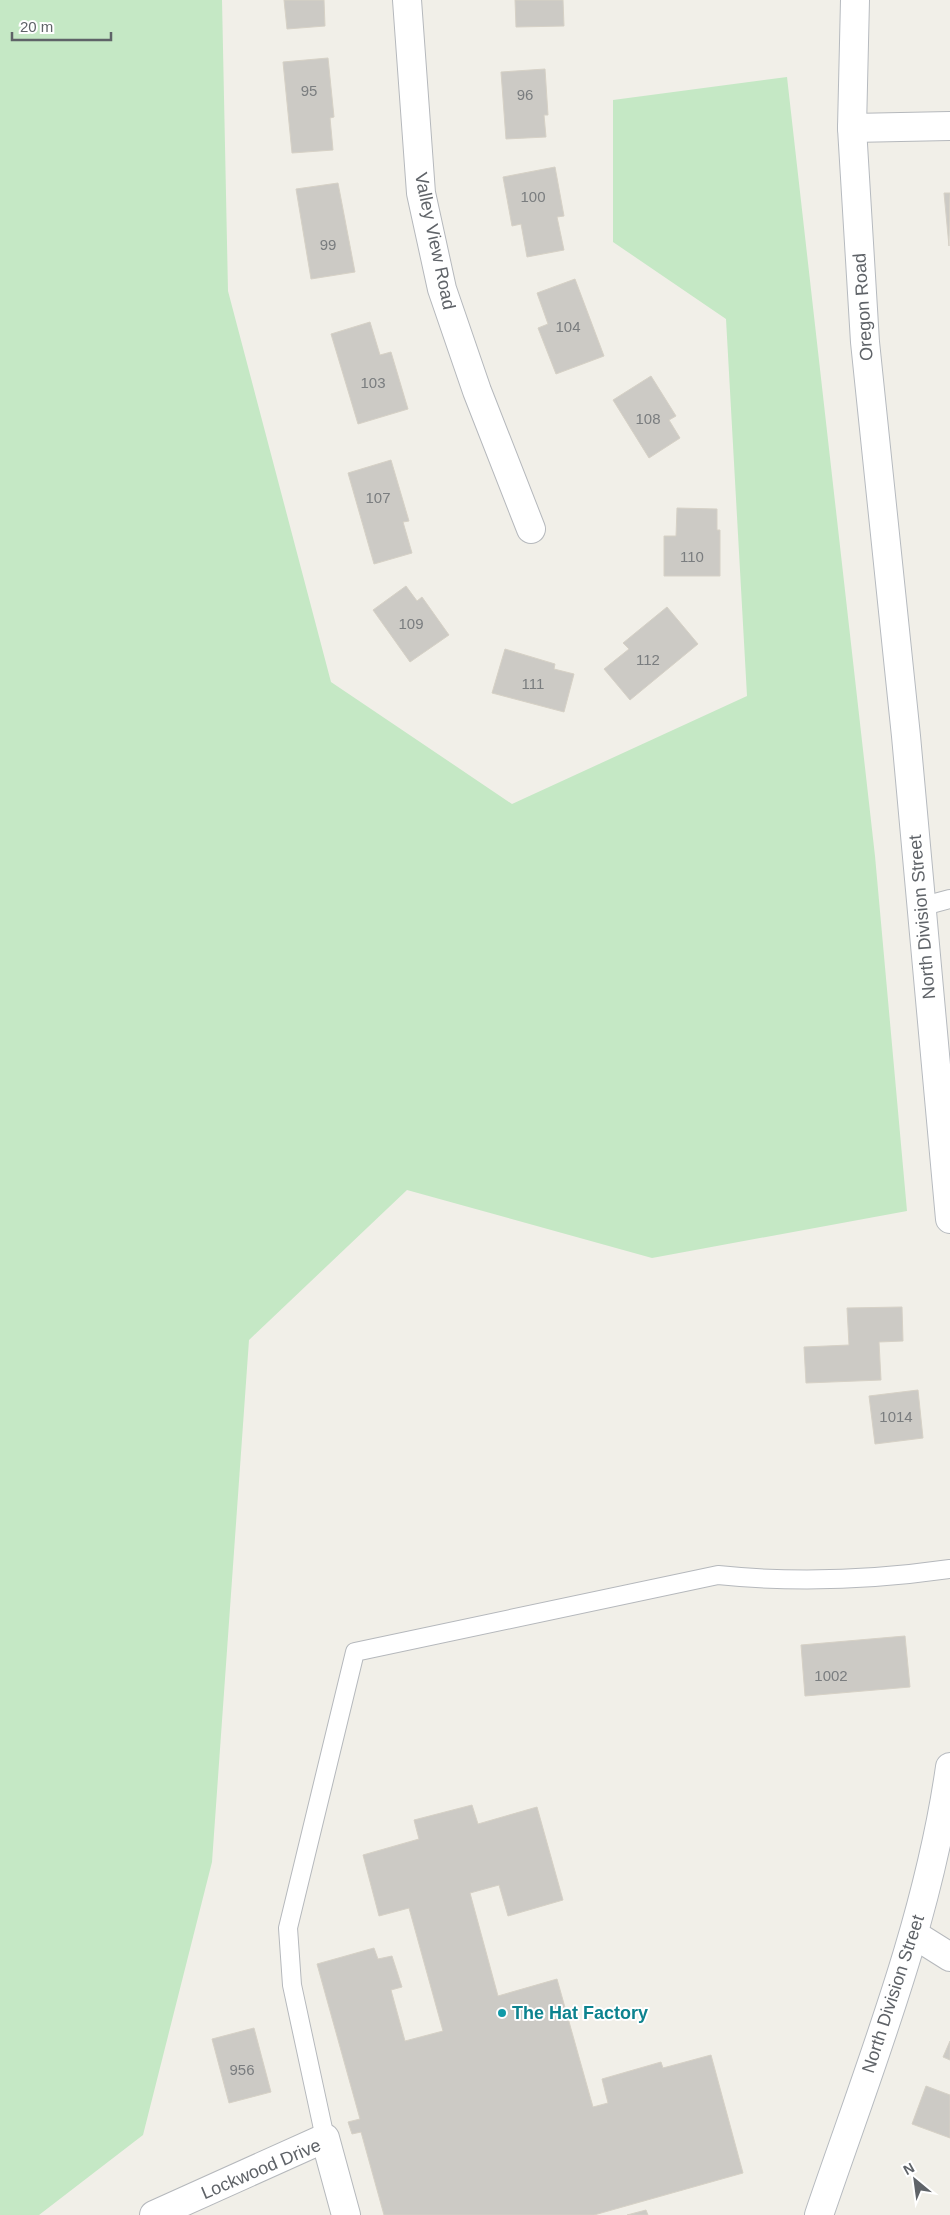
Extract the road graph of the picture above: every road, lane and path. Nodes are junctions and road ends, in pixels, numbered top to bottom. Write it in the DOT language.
graph roads {
  1 [pos="406,0"];
  2 [pos="855,0"];
  3 [pos="950,126"];
  4 [pos="852,128"];
  5 [pos="531,529"];
  6 [pos="893,614"];
  7 [pos="950,899"];
  8 [pos="920,906"];
  9 [pos="950,1217"];
  10 [pos="950,1569"];
  11 [pos="950,1768"];
  12 [pos="915,1935"];
  13 [pos="950,1957"];
  14 [pos="325,2138"];
  15 [pos="154,2215"];
  16 [pos="346,2215"];
  17 [pos="818,2215"];
  1 -- 5 [label="street, Valley View Road"];
  2 -- 4 [label="street, Oregon Road"];
  3 -- 4 [label="street"];
  4 -- 6 [label="street, Oregon Road"];
  6 -- 8 [label="street, North Division Street"];
  7 -- 8 [label="lane"];
  8 -- 9 [label="street, North Division Street"];
  10 -- 14 [label="lane"];
  11 -- 12 [label="street, North Division Street"];
  12 -- 13 [label="street"];
  12 -- 17 [label="street, North Division Street"];
  14 -- 15 [label="street, Lockwood Drive"];
  14 -- 16 [label="street, Lockwood Drive"];
}
